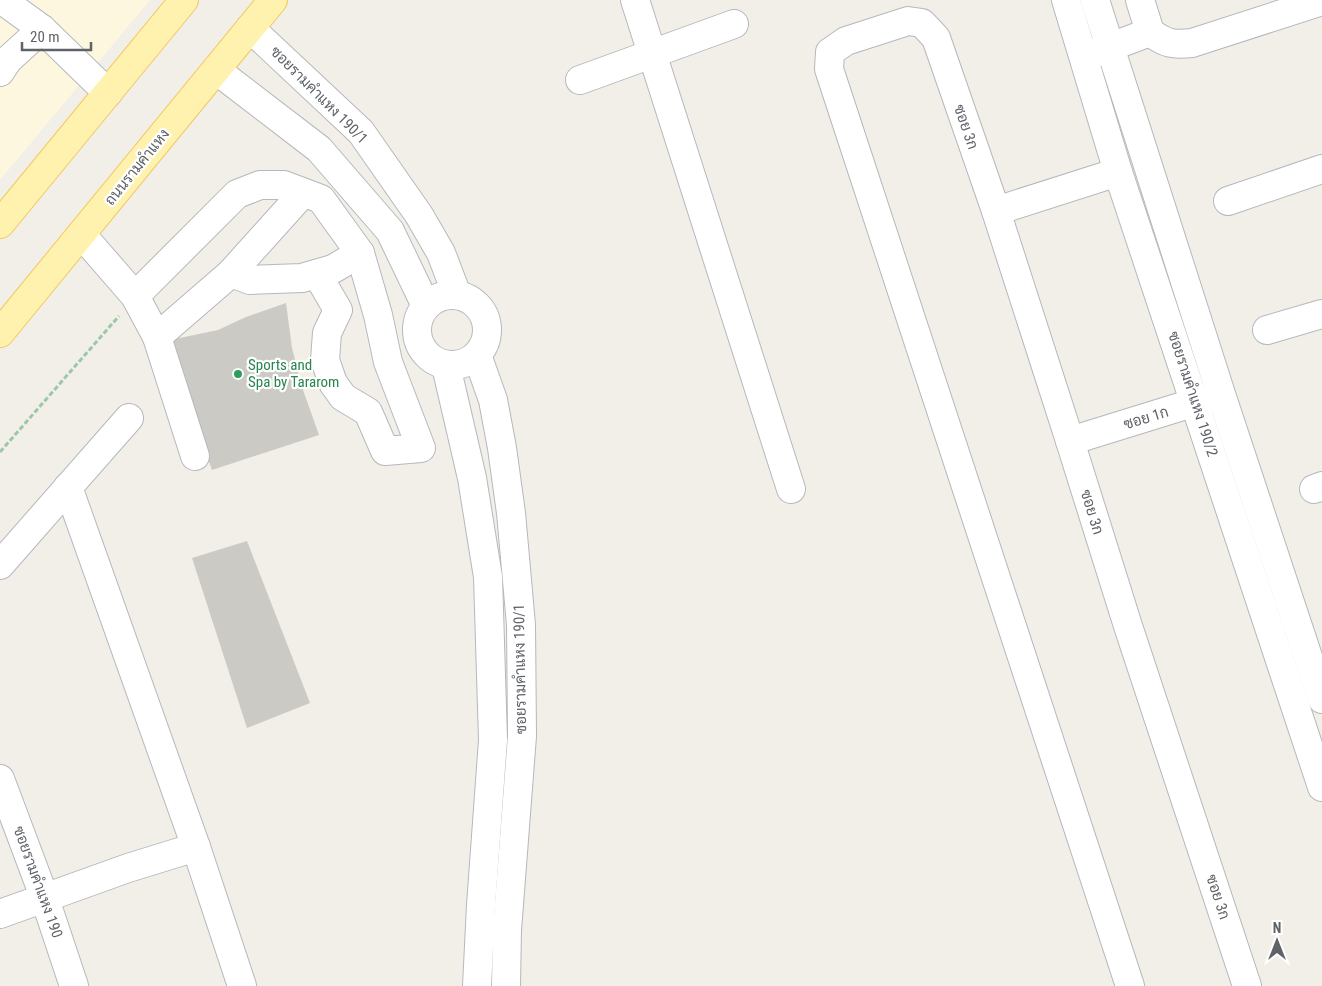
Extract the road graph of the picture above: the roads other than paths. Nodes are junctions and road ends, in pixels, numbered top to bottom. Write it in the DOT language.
graph roads {
  1 [pos="184,0"];
  2 [pos="273,0"];
  3 [pos="635,0"];
  4 [pos="1066,0"];
  5 [pos="1095,0"];
  6 [pos="1140,0"];
  7 [pos="7,1"];
  8 [pos="1322,2"];
  9 [pos="734,24"];
  10 [pos="250,28"];
  11 [pos="42,29"];
  12 [pos="1150,32"];
  13 [pos="1110,48"];
  14 [pos="652,54"];
  15 [pos="1083,57"];
  16 [pos="3,62"];
  17 [pos="216,70"];
  18 [pos="580,80"];
  19 [pos="108,93"];
  20 [pos="1322,168"];
  21 [pos="1118,172"];
  22 [pos="303,193"];
  23 [pos="1228,201"];
  24 [pos="996,211"];
  25 [pos="419,215"];
  26 [pos="0,224"];
  27 [pos="390,231"];
  28 [pos="82,235"];
  29 [pos="360,253"];
  30 [pos="231,273"];
  31 [pos="317,274"];
  32 [pos="457,295"];
  33 [pos="136,296"];
  34 [pos="426,306"];
  35 [pos="338,310"];
  36 [pos="1322,314"];
  37 [pos="378,315"];
  38 [pos="1267,330"];
  39 [pos="0,333"];
  40 [pos="157,337"];
  41 [pos="420,347"];
  42 [pos="477,355"];
  43 [pos="388,362"];
  44 [pos="446,366"];
  45 [pos="398,390"];
  46 [pos="1208,398"];
  47 [pos="368,412"];
  48 [pos="129,418"];
  49 [pos="1070,441"];
  50 [pos="195,456"];
  51 [pos="68,487"];
  52 [pos="791,489"];
  53 [pos="0,565"];
  54 [pos="1322,699"];
  55 [pos="0,779"];
  56 [pos="1322,787"];
  57 [pos="487,829"];
  58 [pos="516,830"];
  59 [pos="196,847"];
  60 [pos="45,899"];
  61 [pos="0,914"];
  62 [pos="74,986"];
  63 [pos="242,986"];
  64 [pos="478,986"];
  65 [pos="506,986"];
  66 [pos="1130,986"];
  67 [pos="1247,986"];
  1 -- 19 [label="main road"];
  2 -- 10 [label="main road, ถนนรามคำแหง"];
  3 -- 14 [label="street"];
  4 -- 15 [label="street, ซอยรามคำแหง 190/2"];
  5 -- 13 [label="street, ซอยรามคำแหง 190/2"];
  6 -- 12 [label="street"];
  7 -- 11 [label="street"];
  8 -- 12 [label="street"];
  9 -- 14 [label="street"];
  10 -- 17 [label="main road, ถนนรามคำแหง"];
  10 -- 25 [label="street, ซอยรามคำแหง 190/1"];
  11 -- 16 [label="street"];
  11 -- 19 [label="street"];
  12 -- 13 [label="street"];
  13 -- 15 [label="street"];
  13 -- 46 [label="street, ซอยรามคำแหง 190/2"];
  14 -- 18 [label="street"];
  14 -- 52 [label="street"];
  15 -- 21 [label="street, ซอยรามคำแหง 190/2"];
  17 -- 27 [label="street"];
  17 -- 28 [label="main road, ถนนรามคำแหง"];
  19 -- 26 [label="main road"];
  20 -- 23 [label="street"];
  21 -- 24 [label="street"];
  21 -- 46 [label="street, ซอยรามคำแหง 190/2"];
  22 -- 29 [label="street"];
  22 -- 30 [label="street"];
  22 -- 33 [label="street"];
  24 -- 49 [label="street, ซอย 3ก"];
  24 -- 66 [label="street, ซอย 3ก"];
  25 -- 27 [label="street"];
  25 -- 32 [label="street, ซอยรามคำแหง 190/1"];
  27 -- 34 [label="street"];
  28 -- 33 [label="street"];
  28 -- 39 [label="main road, ถนนรามคำแหง"];
  29 -- 31 [label="street"];
  29 -- 37 [label="street"];
  30 -- 31 [label="street"];
  30 -- 40 [label="street"];
  31 -- 35 [label="street"];
  32 -- 34 [label="street"];
  32 -- 42 [label="street"];
  33 -- 40 [label="street"];
  34 -- 41 [label="street"];
  35 -- 37 [label="street"];
  35 -- 47 [label="street"];
  36 -- 38 [label="street"];
  37 -- 43 [label="street"];
  40 -- 50 [label="street"];
  41 -- 43 [label="street"];
  41 -- 44 [label="street"];
  42 -- 44 [label="street"];
  42 -- 58 [label="street, ซอยรามคำแหง 190/1"];
  43 -- 45 [label="street"];
  44 -- 57 [label="street, ซอยรามคำแหง 190/1"];
  45 -- 47 [label="street"];
  45 -- 47 [label="street"];
  46 -- 49 [label="street, ซอย 1ก"];
  46 -- 54 [label="street, ซอยรามคำแหง 190/2"];
  46 -- 56 [label="street, ซอยรามคำแหง 190/2"];
  48 -- 51 [label="street"];
  49 -- 67 [label="street, ซอย 3ก"];
  51 -- 53 [label="street"];
  51 -- 59 [label="street"];
  55 -- 60 [label="street, ซอยรามคำแหง 190"];
  57 -- 58 [label="street"];
  57 -- 64 [label="street, ซอยรามคำแหง 190/1"];
  58 -- 65 [label="street, ซอยรามคำแหง 190/1"];
  59 -- 60 [label="street"];
  59 -- 63 [label="street"];
  60 -- 61 [label="street"];
  60 -- 62 [label="street, ซอยรามคำแหง 190"];
}
